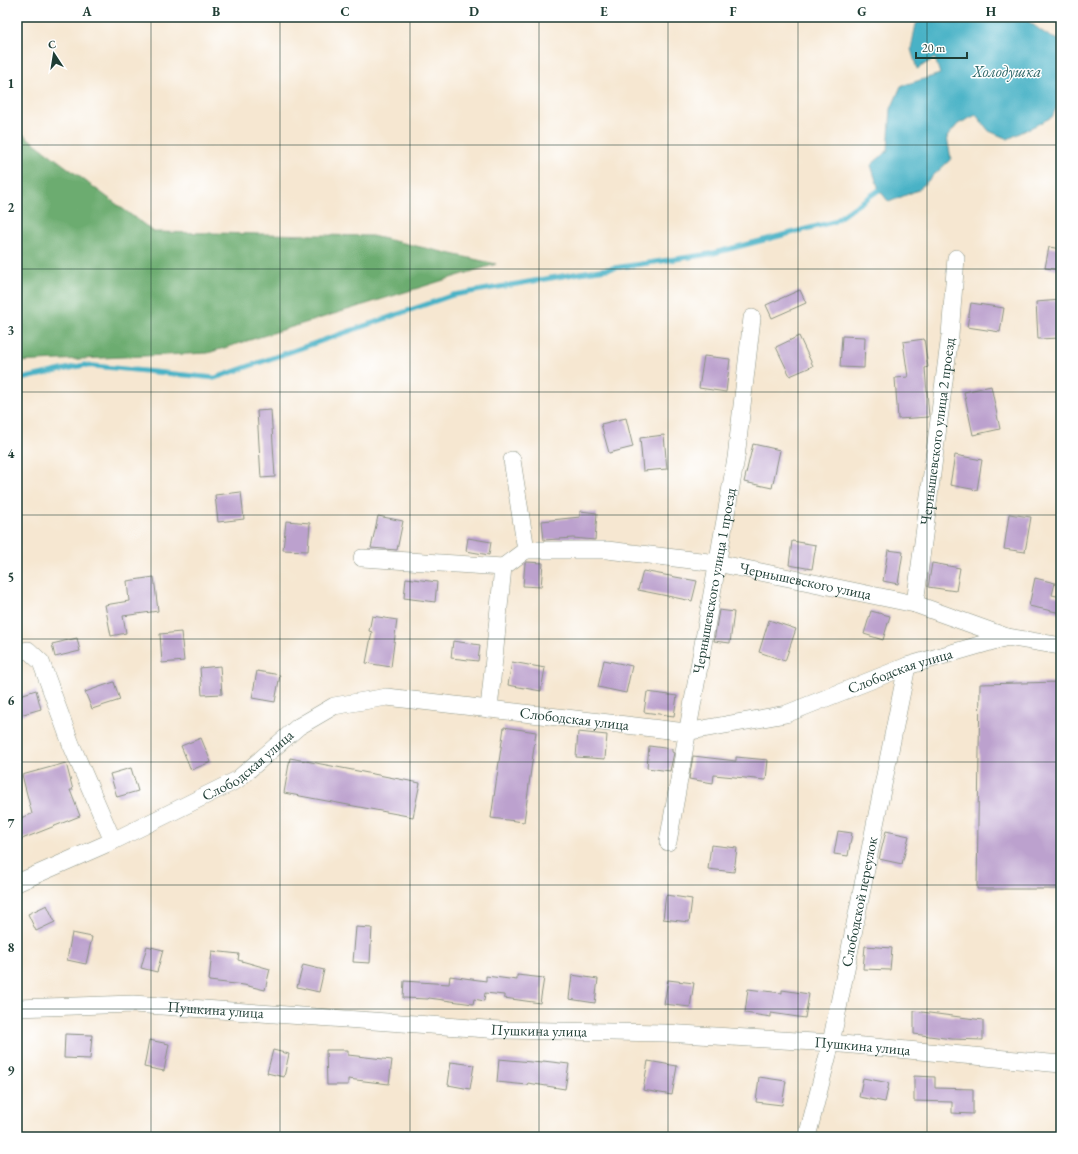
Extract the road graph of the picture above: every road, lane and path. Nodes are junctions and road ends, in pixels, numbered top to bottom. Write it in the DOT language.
graph roads {
  1 [pos="956,258"];
  2 [pos="752,318"];
  3 [pos="512,460"];
  4 [pos="526,550"];
  5 [pos="362,558"];
  6 [pos="717,563"];
  7 [pos="503,567"];
  8 [pos="915,604"];
  9 [pos="1007,637"];
  10 [pos="1061,646"];
  11 [pos="17,652"];
  12 [pos="907,666"];
  13 [pos="489,709"];
  14 [pos="686,732"];
  15 [pos="113,841"];
  16 [pos="668,842"];
  17 [pos="17,882"];
  18 [pos="17,1008"];
  19 [pos="831,1043"];
  20 [pos="1061,1064"];
  21 [pos="806,1137"];
  1 -- 8 [label="street, Чернышевского улица 2 проезд"];
  2 -- 6 [label="street, Чернышевского улица 1 проезд"];
  3 -- 4 [label="street"];
  4 -- 6 [label="street, Чернышевского улица"];
  4 -- 7 [label="street"];
  5 -- 7 [label="street"];
  6 -- 8 [label="street, Чернышевского улица"];
  6 -- 14 [label="street, Чернышевского улица 1 проезд"];
  7 -- 13 [label="street"];
  8 -- 9 [label="street, Чернышевского улица"];
  9 -- 10 [label="street, Слободская улица"];
  9 -- 12 [label="street, Слободская улица"];
  11 -- 15 [label="street"];
  12 -- 14 [label="street, Слободская улица"];
  12 -- 19 [label="street, Слободской переулок"];
  13 -- 14 [label="street, Слободская улица"];
  13 -- 15 [label="street, Слободская улица"];
  14 -- 16 [label="street, Чернышевского улица 1 проезд"];
  15 -- 17 [label="street, Слободская улица"];
  18 -- 19 [label="street, Пушкина улица"];
  19 -- 20 [label="street, Пушкина улица"];
  19 -- 21 [label="street, Слободской переулок"];
}
